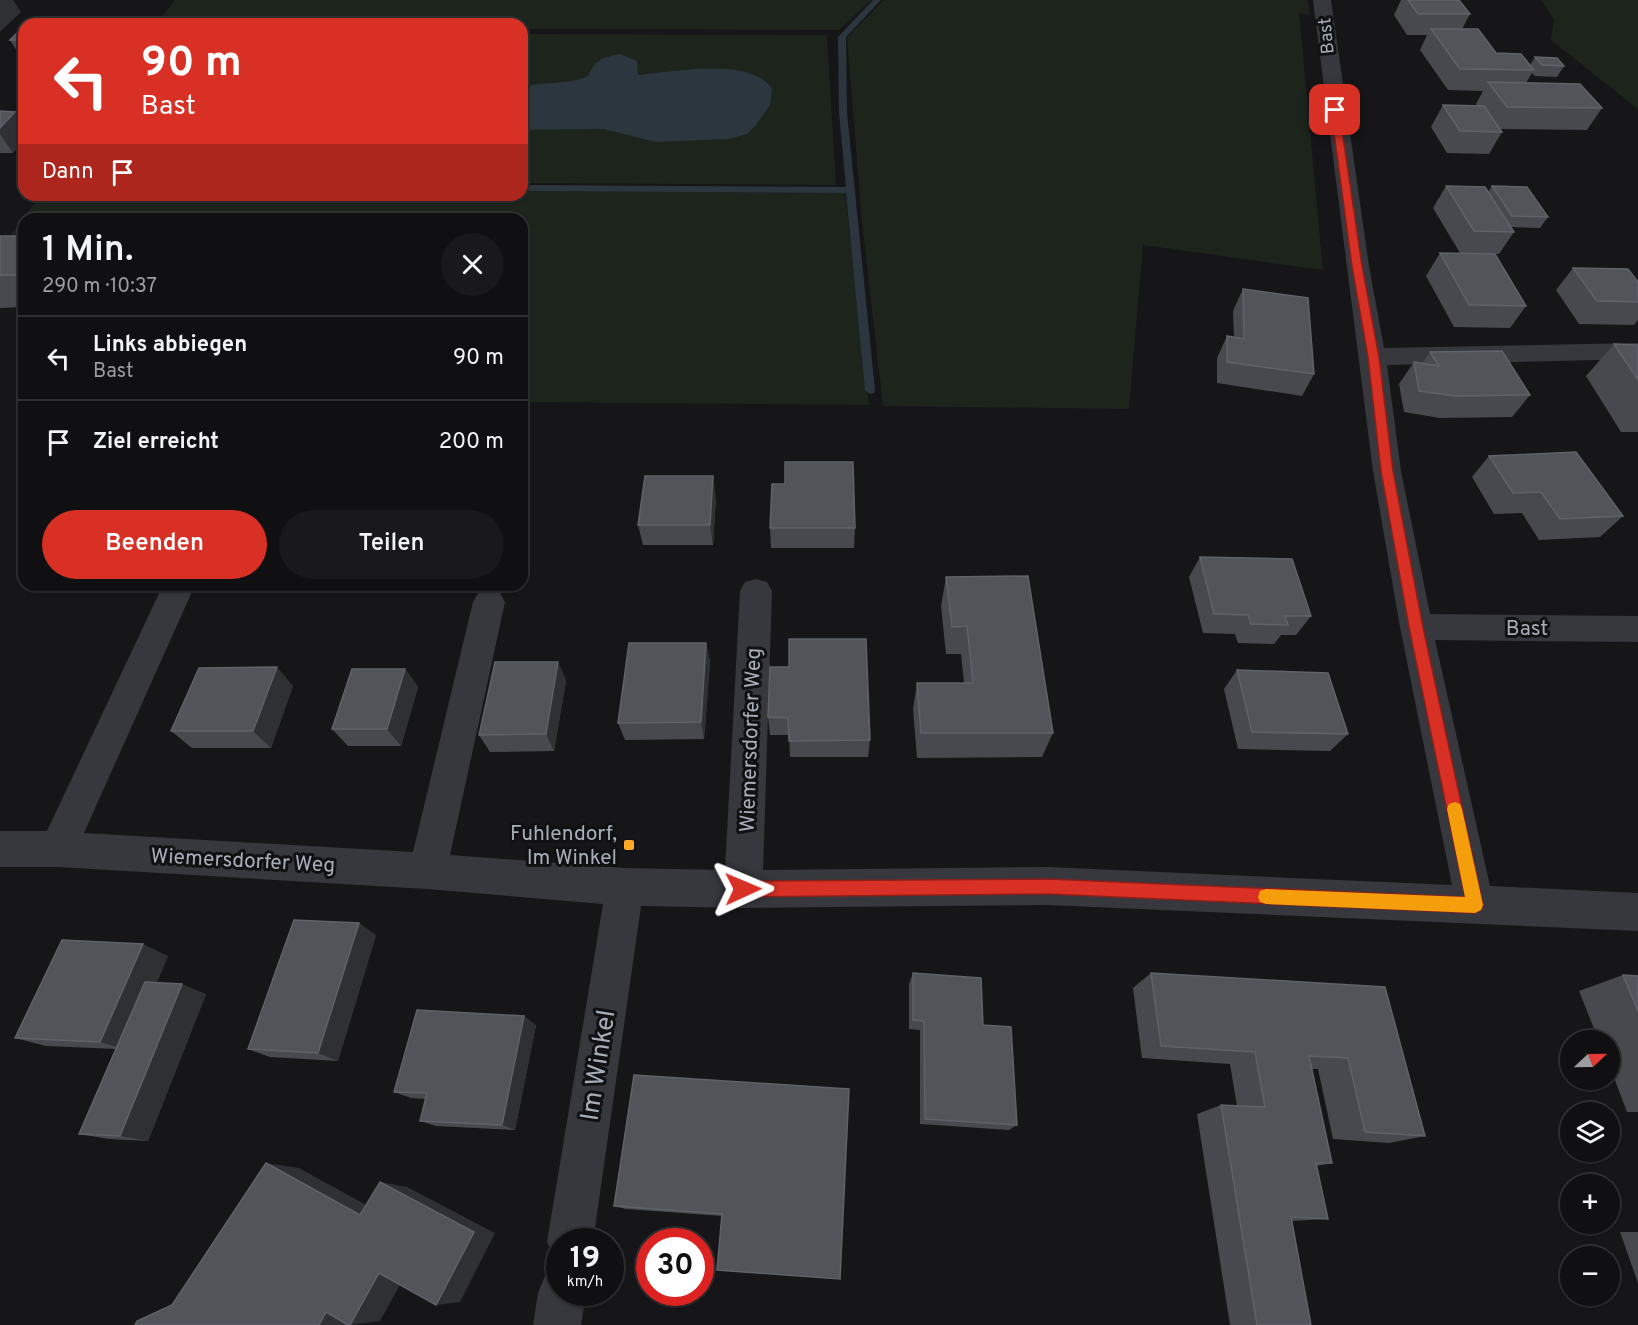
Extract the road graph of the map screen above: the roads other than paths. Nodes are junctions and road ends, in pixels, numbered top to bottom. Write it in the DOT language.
graph roads {
  1 [pos="1322,0"];
  2 [pos="1638,351"];
  3 [pos="1373,357"];
  4 [pos="176,591"];
  5 [pos="756,591"];
  6 [pos="489,602"];
  7 [pos="1416,627"];
  8 [pos="1638,628"];
  9 [pos="0,849"];
  10 [pos="58,849"];
  11 [pos="427,871"];
  12 [pos="625,887"];
  13 [pos="743,889"];
  14 [pos="1475,905"];
  15 [pos="1638,912"];
  16 [pos="572,1228"];
  17 [pos="560,1306"];
  18 [pos="557,1325"];
  1 -- 3 [label="street, Bast"];
  2 -- 3 [label="street"];
  3 -- 7 [label="street, Bast"];
  4 -- 10 [label="street"];
  5 -- 13 [label="street, Wiemersdorfer Weg"];
  6 -- 11 [label="street"];
  7 -- 8 [label="street, Bast"];
  7 -- 14 [label="street, Bast"];
  9 -- 10 [label="street, Wiemersdorfer Weg"];
  10 -- 11 [label="street, Wiemersdorfer Weg"];
  11 -- 12 [label="street, Wiemersdorfer Weg"];
  12 -- 13 [label="street, Wiemersdorfer Weg"];
  12 -- 16 [label="street, Im Winkel"];
  13 -- 14 [label="street, Wiemersdorfer Weg"];
  14 -- 15 [label="street, Wiemersdorfer Weg"];
  17 -- 18 [label="street"];
}
